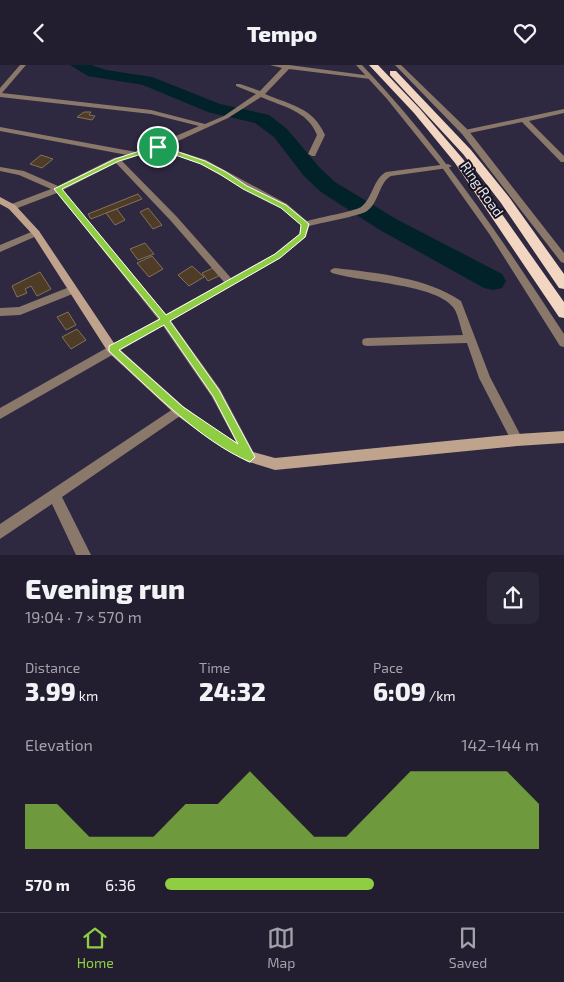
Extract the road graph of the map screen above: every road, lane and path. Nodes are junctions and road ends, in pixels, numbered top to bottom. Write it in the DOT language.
graph roads {
  1 [pos="23,65"];
  2 [pos="274,65"];
  3 [pos="359,65"];
  4 [pos="386,65"];
  5 [pos="398,65"];
  6 [pos="286,66"];
  7 [pos="371,71"];
  8 [pos="238,85"];
  9 [pos="0,93"];
  10 [pos="262,93"];
  11 [pos="564,111"];
  12 [pos="524,120"];
  13 [pos="205,126"];
  14 [pos="0,129"];
  15 [pos="465,132"];
  16 [pos="158,147"];
  17 [pos="137,154"];
  18 [pos="312,154"];
  19 [pos="117,160"];
  20 [pos="564,160"];
  21 [pos="448,166"];
  22 [pos="0,169"];
  23 [pos="58,189"];
  24 [pos="0,200"];
  25 [pos="12,207"];
  26 [pos="305,224"];
  27 [pos="36,233"];
  28 [pos="0,249"];
  29 [pos="564,260"];
  30 [pos="335,271"];
  31 [pos="230,283"];
  32 [pos="564,284"];
  33 [pos="72,290"];
  34 [pos="0,312"];
  35 [pos="564,313"];
  36 [pos="165,320"];
  37 [pos="469,339"];
  38 [pos="367,342"];
  39 [pos="564,343"];
  40 [pos="112,349"];
  41 [pos="179,410"];
  42 [pos="0,414"];
  43 [pos="564,437"];
  44 [pos="517,440"];
  45 [pos="250,457"];
  46 [pos="54,495"];
  47 [pos="0,532"];
  48 [pos="84,555"];
  1 -- 9 [label="street"];
  2 -- 6 [label="street"];
  3 -- 7 [label="street, Ring Road"];
  4 -- 32 [label="highway, Ring Road"];
  5 -- 15 [label="street, Ring Road"];
  6 -- 7 [label="street"];
  6 -- 10 [label="street"];
  7 -- 21 [label="street, Ring Road"];
  7 -- 35 [label="highway, Ring Road"];
  8 -- 10 [label="street"];
  9 -- 13 [label="street"];
  10 -- 13 [label="street"];
  10 -- 18 [label="street"];
  11 -- 12 [label="street"];
  12 -- 15 [label="street"];
  12 -- 20 [label="street"];
  13 -- 16 [label="street"];
  14 -- 17 [label="street"];
  15 -- 29 [label="street, Ring Road"];
  16 -- 17 [label="street"];
  16 -- 26 [label="street"];
  17 -- 19 [label="street"];
  19 -- 23 [label="street"];
  19 -- 31 [label="street"];
  21 -- 26 [label="street"];
  21 -- 39 [label="street, Ring Road"];
  22 -- 23 [label="street"];
  23 -- 25 [label="street"];
  23 -- 36 [label="street"];
  24 -- 25 [label="main road"];
  25 -- 27 [label="main road"];
  26 -- 31 [label="street"];
  27 -- 28 [label="street"];
  27 -- 33 [label="main road"];
  30 -- 37 [label="street"];
  31 -- 36 [label="street"];
  33 -- 34 [label="street"];
  33 -- 40 [label="main road"];
  36 -- 40 [label="street"];
  36 -- 45 [label="street"];
  37 -- 38 [label="street"];
  37 -- 44 [label="street"];
  40 -- 41 [label="main road"];
  40 -- 42 [label="street"];
  41 -- 45 [label="main road"];
  41 -- 46 [label="street"];
  43 -- 44 [label="main road"];
  44 -- 45 [label="main road"];
  46 -- 47 [label="street"];
  46 -- 48 [label="street"];
}
